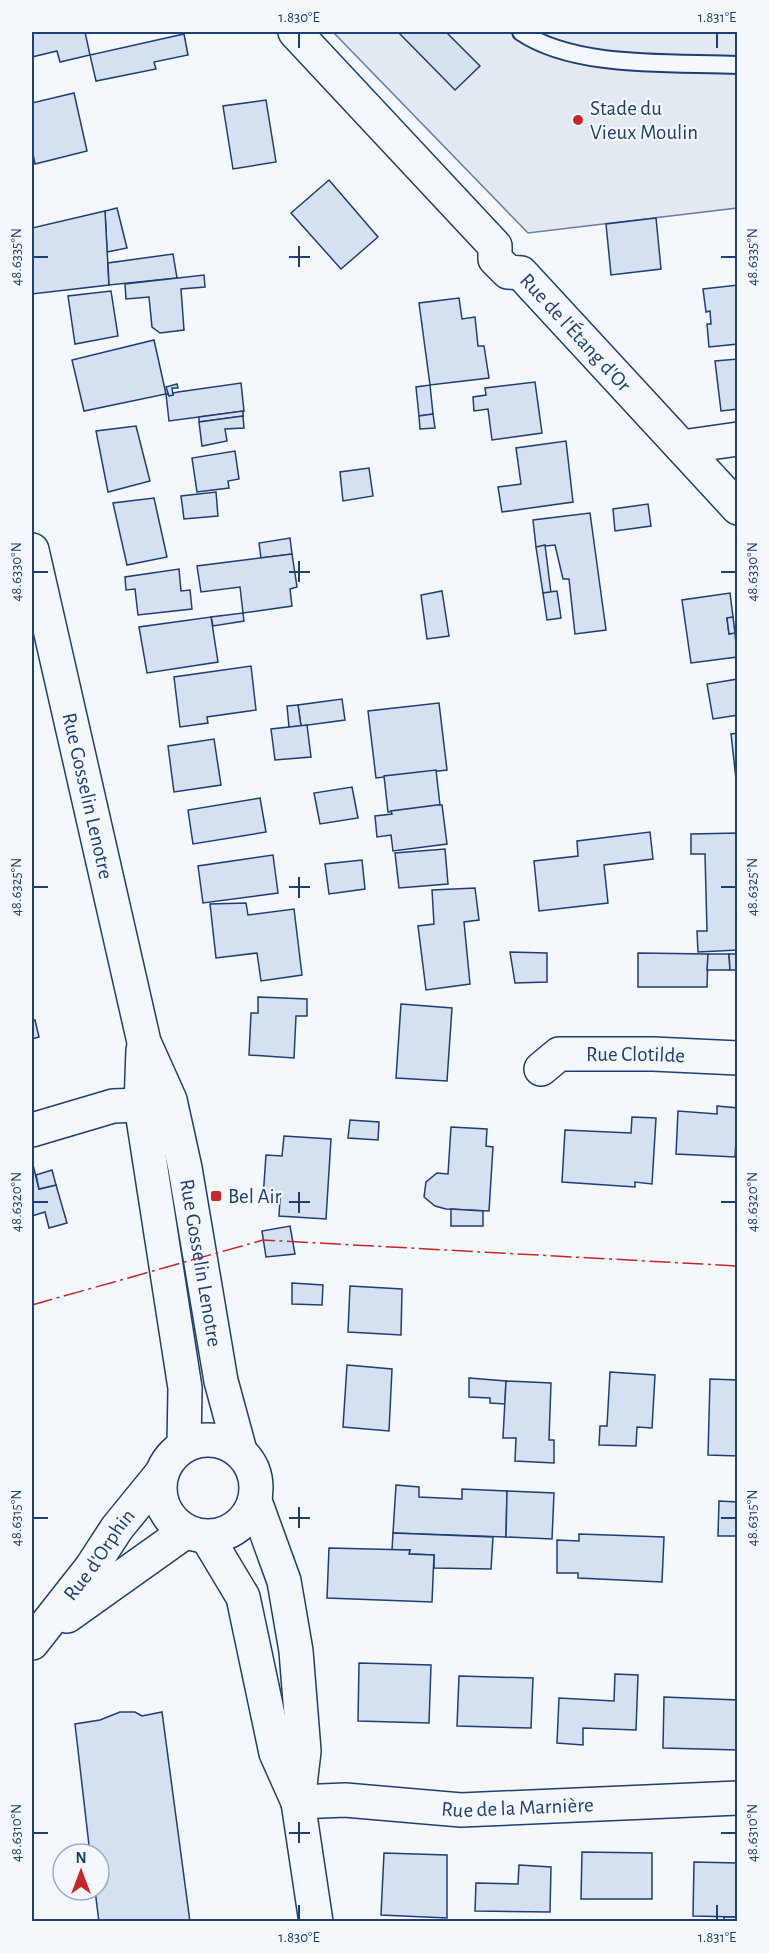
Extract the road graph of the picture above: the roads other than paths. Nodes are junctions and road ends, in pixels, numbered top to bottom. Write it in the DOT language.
graph roads {
  1 [pos="295,32"];
  2 [pos="521,32"];
  3 [pos="738,65"];
  4 [pos="738,439"];
  5 [pos="682,447"];
  6 [pos="738,508"];
  7 [pos="32,550"];
  8 [pos="144,1042"];
  9 [pos="738,1058"];
  10 [pos="541,1069"];
  11 [pos="141,1105"];
  12 [pos="32,1130"];
  13 [pos="184,1168"];
  14 [pos="184,1446"];
  15 [pos="240,1452"];
  16 [pos="161,1474"];
  17 [pos="255,1501"];
  18 [pos="196,1534"];
  19 [pos="34,1637"];
  20 [pos="738,1798"];
  21 [pos="298,1802"];
  22 [pos="316,1922"];
  1 -- 5 [label="main road, Rue de l'Étang d'Or"];
  2 -- 3 [label="lane"];
  4 -- 5 [label="main road"];
  5 -- 6 [label="main road, Rue de l'Étang d'Or"];
  7 -- 8 [label="main road, Rue Gosselin Lenotre"];
  8 -- 11 [label="main road, Rue Gosselin Lenotre"];
  8 -- 13 [label="main road, Rue Gosselin Lenotre"];
  9 -- 10 [label="main road, Rue Clotilde"];
  11 -- 12 [label="main road"];
  11 -- 13 [label="main road"];
  11 -- 14 [label="main road, Rue Gosselin Lenotre"];
  13 -- 15 [label="main road, Rue Gosselin Lenotre"];
  14 -- 15 [label="main road"];
  14 -- 16 [label="main road"];
  15 -- 17 [label="main road"];
  16 -- 18 [label="main road"];
  16 -- 19 [label="main road, Rue d'Orphin"];
  17 -- 18 [label="main road"];
  17 -- 21 [label="main road"];
  18 -- 19 [label="main road, Rue d'Orphin"];
  18 -- 21 [label="main road"];
  20 -- 21 [label="main road, Rue de la Marnière"];
  21 -- 22 [label="main road"];
}
